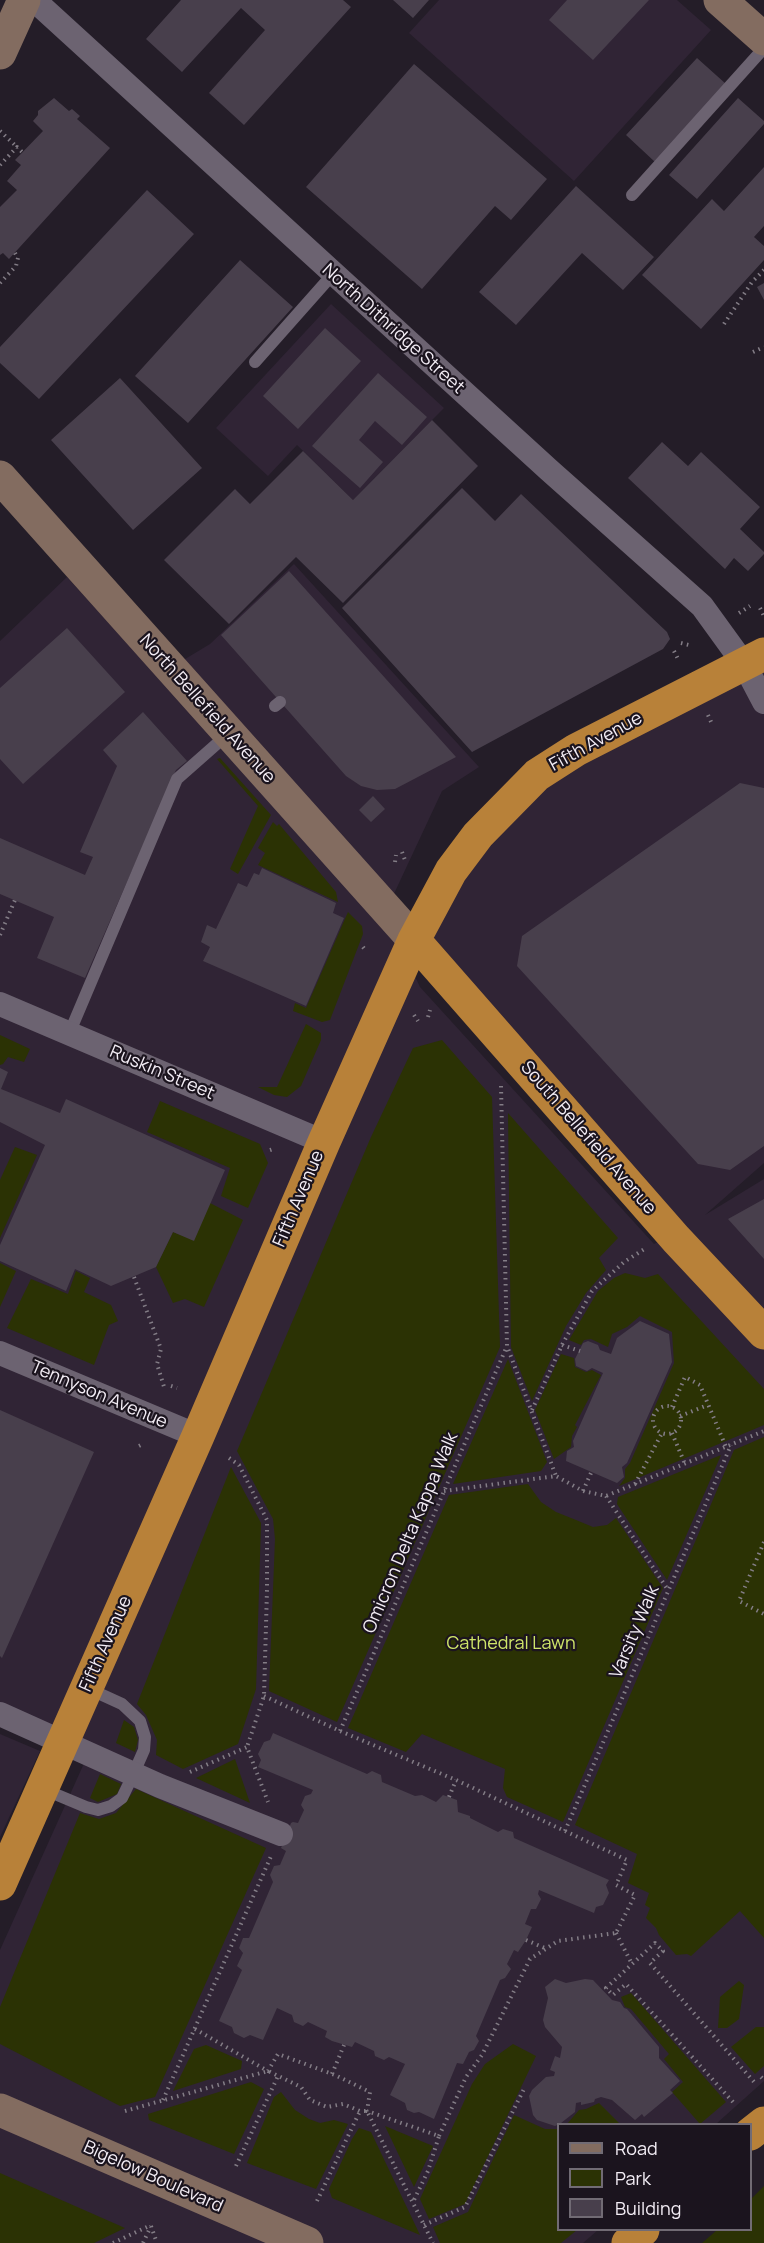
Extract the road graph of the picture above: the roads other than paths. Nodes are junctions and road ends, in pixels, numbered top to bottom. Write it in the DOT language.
graph roads {
  1 [pos="24,0"];
  2 [pos="34,0"];
  3 [pos="720,0"];
  4 [pos="764,39"];
  5 [pos="764,48"];
  6 [pos="0,53"];
  7 [pos="632,195"];
  8 [pos="333,274"];
  9 [pos="255,362"];
  10 [pos="0,477"];
  11 [pos="754,659"];
  12 [pos="764,702"];
  13 [pos="229,733"];
  14 [pos="414,940"];
  15 [pos="0,1004"];
  16 [pos="69,1034"];
  17 [pos="324,1142"];
  18 [pos="764,1333"];
  19 [pos="0,1353"];
  20 [pos="198,1436"];
  21 [pos="87,1688"];
  22 [pos="0,1714"];
  23 [pos="63,1742"];
  24 [pos="133,1775"];
  25 [pos="42,1789"];
  26 [pos="281,1834"];
  27 [pos="0,1884"];
  28 [pos="0,2110"];
  29 [pos="764,2122"];
  30 [pos="752,2132"];
  31 [pos="641,2231"];
  32 [pos="307,2243"];
  33 [pos="628,2243"];
  1 -- 6 [label="street"];
  2 -- 8 [label="street, North Dithridge Street"];
  3 -- 4 [label="street"];
  5 -- 7 [label="lane"];
  8 -- 9 [label="lane"];
  8 -- 11 [label="street, North Dithridge Street"];
  10 -- 13 [label="street, North Bellefield Avenue"];
  11 -- 12 [label="street, North Dithridge Street"];
  11 -- 14 [label="highway, Fifth Avenue"];
  13 -- 14 [label="street, North Bellefield Avenue"];
  13 -- 16 [label="lane"];
  14 -- 17 [label="highway, Fifth Avenue"];
  14 -- 18 [label="highway, South Bellefield Avenue"];
  15 -- 16 [label="street, Ruskin Street"];
  16 -- 17 [label="street, Ruskin Street"];
  17 -- 20 [label="highway, Fifth Avenue"];
  19 -- 20 [label="street, Tennyson Avenue"];
  20 -- 21 [label="highway, Fifth Avenue"];
  21 -- 23 [label="highway, Fifth Avenue"];
  21 -- 24 [label="lane"];
  22 -- 23 [label="street"];
  23 -- 24 [label="street"];
  23 -- 25 [label="highway, Fifth Avenue"];
  24 -- 25 [label="lane"];
  24 -- 26 [label="street"];
  25 -- 27 [label="highway, Fifth Avenue"];
  28 -- 32 [label="street, Bigelow Boulevard"];
  29 -- 30 [label="highway"];
  31 -- 33 [label="highway"];
}
